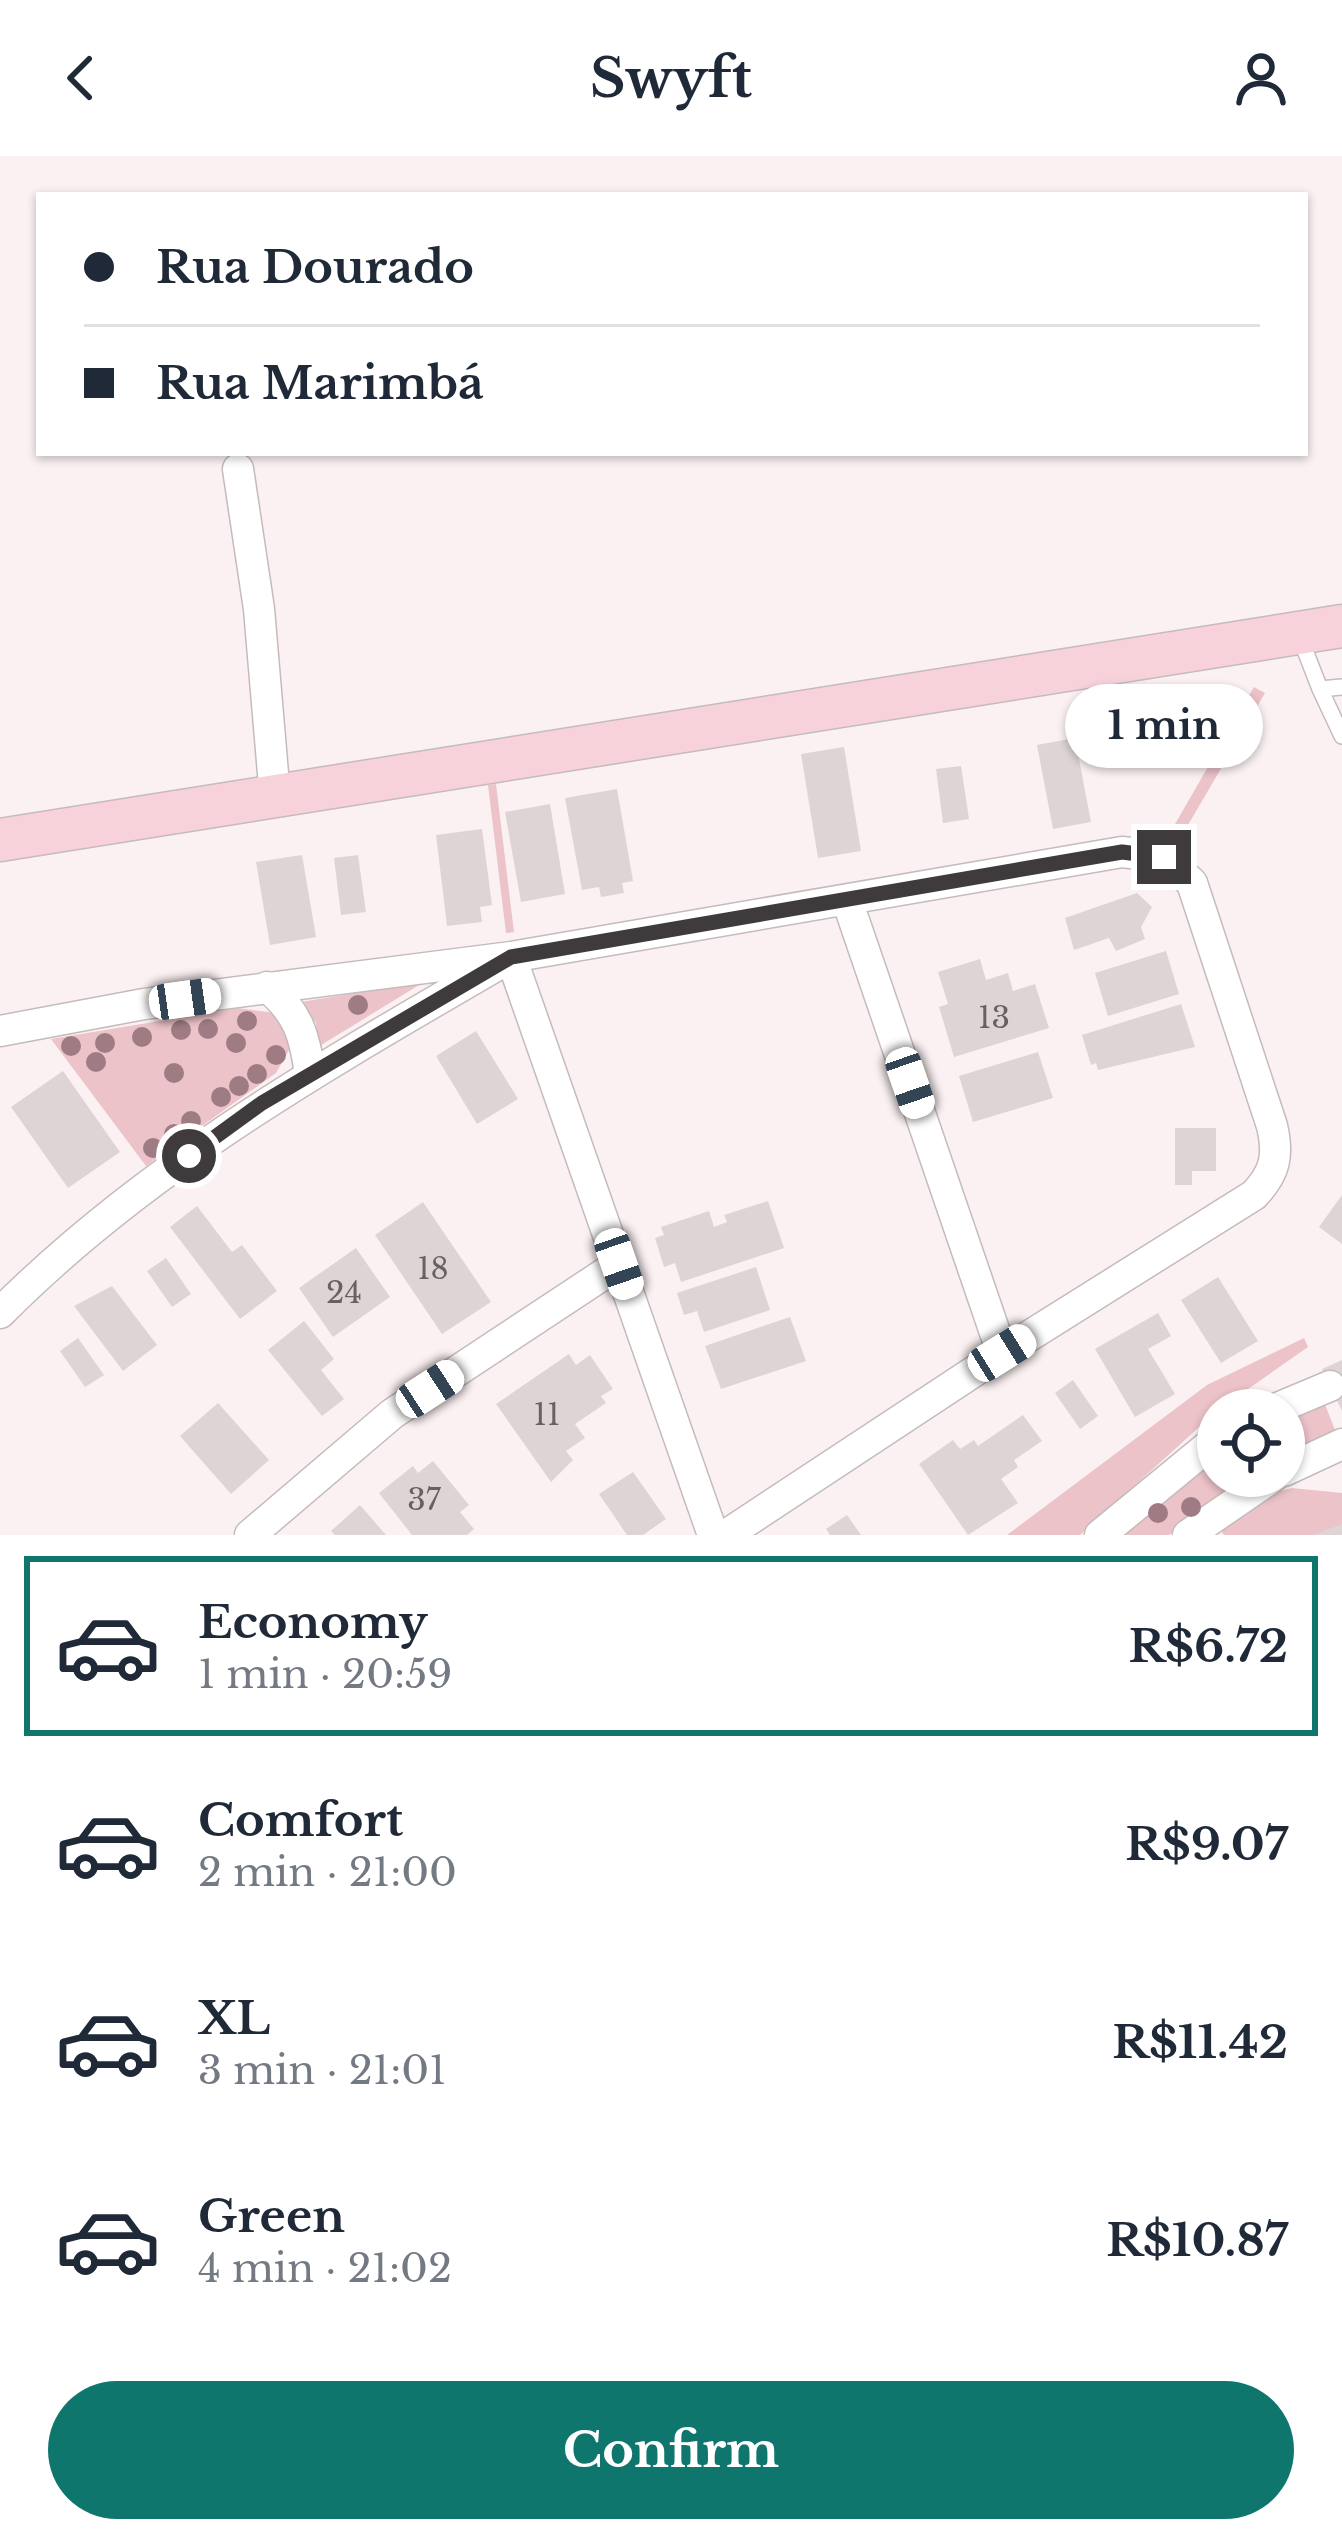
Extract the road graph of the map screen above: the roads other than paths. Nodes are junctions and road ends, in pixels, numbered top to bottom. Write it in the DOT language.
graph roads {
  1 [pos="238,469"];
  2 [pos="1342,626"];
  3 [pos="1298,633"];
  4 [pos="1342,687"];
  5 [pos="1320,689"];
  6 [pos="1342,736"];
  7 [pos="275,797"];
  8 [pos="0,840"];
  9 [pos="848,903"];
  10 [pos="511,957"];
  11 [pos="267,987"];
  12 [pos="0,1030"];
  13 [pos="310,1075"];
  14 [pos="619,1264"];
  15 [pos="0,1313"];
  16 [pos="1002,1353"];
  17 [pos="1330,1386"];
  18 [pos="1305,1397"];
  19 [pos="1342,1444"];
  20 [pos="1197,1455"];
  21 [pos="1305,1461"];
  22 [pos="1243,1497"];
  23 [pos="250,1535"];
  24 [pos="713,1535"];
  25 [pos="726,1535"];
  26 [pos="1100,1535"];
  27 [pos="1188,1535"];
  1 -- 7 [label="street"];
  2 -- 3 [label="street"];
  3 -- 5 [label="lane"];
  3 -- 7 [label="street"];
  4 -- 5 [label="lane"];
  5 -- 6 [label="lane"];
  7 -- 8 [label="street"];
  9 -- 10 [label="street"];
  9 -- 16 [label="street"];
  9 -- 16 [label="street"];
  10 -- 11 [label="street"];
  10 -- 13 [label="street"];
  10 -- 14 [label="street"];
  11 -- 12 [label="street"];
  11 -- 13 [label="street"];
  13 -- 15 [label="street"];
  14 -- 23 [label="street"];
  14 -- 24 [label="street"];
  16 -- 25 [label="street"];
  17 -- 18 [label="street"];
  19 -- 21 [label="street"];
  20 -- 26 [label="street"];
  22 -- 27 [label="street"];
}
